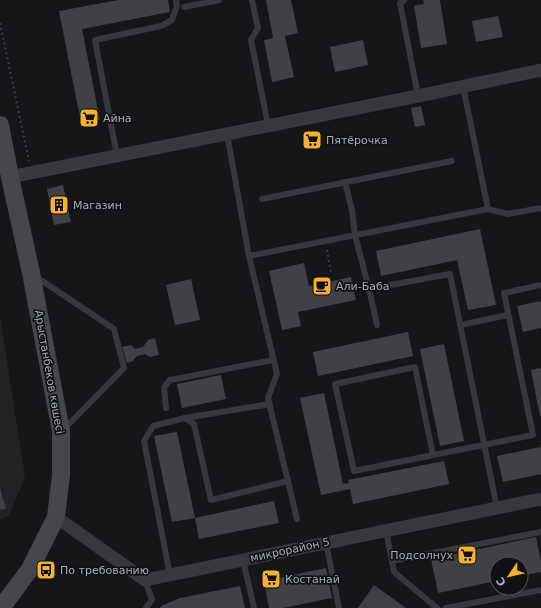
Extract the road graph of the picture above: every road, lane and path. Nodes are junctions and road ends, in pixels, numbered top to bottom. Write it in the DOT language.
graph roads {
  1 [pos="176,0"];
  2 [pos="219,0"];
  3 [pos="252,0"];
  4 [pos="404,0"];
  5 [pos="184,7"];
  6 [pos="0,23"];
  7 [pos="541,70"];
  8 [pos="463,86"];
  9 [pos="418,96"];
  10 [pos="268,125"];
  11 [pos="227,134"];
  12 [pos="1,135"];
  13 [pos="117,156"];
  14 [pos="452,161"];
  15 [pos="31,173"];
  16 [pos="10,177"];
  17 [pos="345,182"];
  18 [pos="262,199"];
  19 [pos="541,208"];
  20 [pos="488,209"];
  21 [pos="355,235"];
  22 [pos="325,241"];
  23 [pos="249,256"];
  24 [pos="31,273"];
  25 [pos="331,273"];
  26 [pos="541,285"];
  27 [pos="369,289"];
  28 [pos="508,315"];
  29 [pos="376,325"];
  30 [pos="460,325"];
  31 [pos="274,360"];
  32 [pos="270,404"];
  33 [pos="166,408"];
  34 [pos="185,418"];
  35 [pos="61,431"];
  36 [pos="484,445"];
  37 [pos="433,455"];
  38 [pos="288,481"];
  39 [pos="541,499"];
  40 [pos="497,508"];
  41 [pos="56,517"];
  42 [pos="297,519"];
  43 [pos="386,530"];
  44 [pos="541,532"];
  45 [pos="326,543"];
  46 [pos="243,560"];
  47 [pos="392,561"];
  48 [pos="170,575"];
  49 [pos="145,580"];
  50 [pos="541,590"];
  51 [pos="5,605"];
  52 [pos="146,608"];
  53 [pos="254,608"];
  54 [pos="339,608"];
  55 [pos="437,608"];
  56 [pos="446,608"];
  1 -- 13 [label="lane"];
  2 -- 5 [label="lane"];
  3 -- 10 [label="lane"];
  4 -- 9 [label="lane"];
  6 -- 15 [label="path"];
  7 -- 8 [label="street"];
  8 -- 9 [label="street"];
  8 -- 20 [label="lane"];
  9 -- 10 [label="street"];
  10 -- 11 [label="street"];
  11 -- 13 [label="street"];
  11 -- 23 [label="lane"];
  12 -- 16 [label="street, Арыстанбеков көшесі"];
  13 -- 15 [label="street"];
  14 -- 17 [label="lane"];
  15 -- 16 [label="street"];
  16 -- 24 [label="street, Арыстанбеков көшесі"];
  17 -- 18 [label="lane"];
  17 -- 21 [label="lane"];
  19 -- 20 [label="lane"];
  20 -- 21 [label="lane"];
  21 -- 22 [label="lane"];
  21 -- 27 [label="lane"];
  22 -- 23 [label="lane"];
  22 -- 25 [label="path"];
  23 -- 31 [label="lane"];
  24 -- 35 [label="street, Арыстанбеков көшесі"];
  24 -- 35 [label="lane"];
  26 -- 28 [label="lane"];
  27 -- 29 [label="lane"];
  27 -- 30 [label="lane"];
  28 -- 30 [label="lane"];
  28 -- 36 [label="lane"];
  30 -- 36 [label="lane"];
  31 -- 32 [label="lane"];
  31 -- 33 [label="lane"];
  32 -- 34 [label="lane"];
  32 -- 38 [label="lane"];
  34 -- 38 [label="lane"];
  34 -- 48 [label="lane"];
  35 -- 41 [label="street, Арыстанбеков көшесі"];
  36 -- 37 [label="lane"];
  36 -- 40 [label="lane"];
  37 -- 37 [label="lane"];
  38 -- 42 [label="lane"];
  39 -- 40 [label="street, микрорайон 5"];
  40 -- 43 [label="street, микрорайон 5"];
  41 -- 49 [label="street"];
  41 -- 51 [label="street, Арыстанбеков көшесі"];
  43 -- 45 [label="street, микрорайон 5"];
  43 -- 47 [label="lane"];
  44 -- 47 [label="lane"];
  45 -- 46 [label="street, микрорайон 5"];
  45 -- 54 [label="lane"];
  46 -- 48 [label="street, микрорайон 5"];
  46 -- 53 [label="lane"];
  47 -- 55 [label="lane"];
  48 -- 49 [label="street, микрорайон 5"];
  49 -- 52 [label="lane"];
  50 -- 56 [label="lane"];
}
